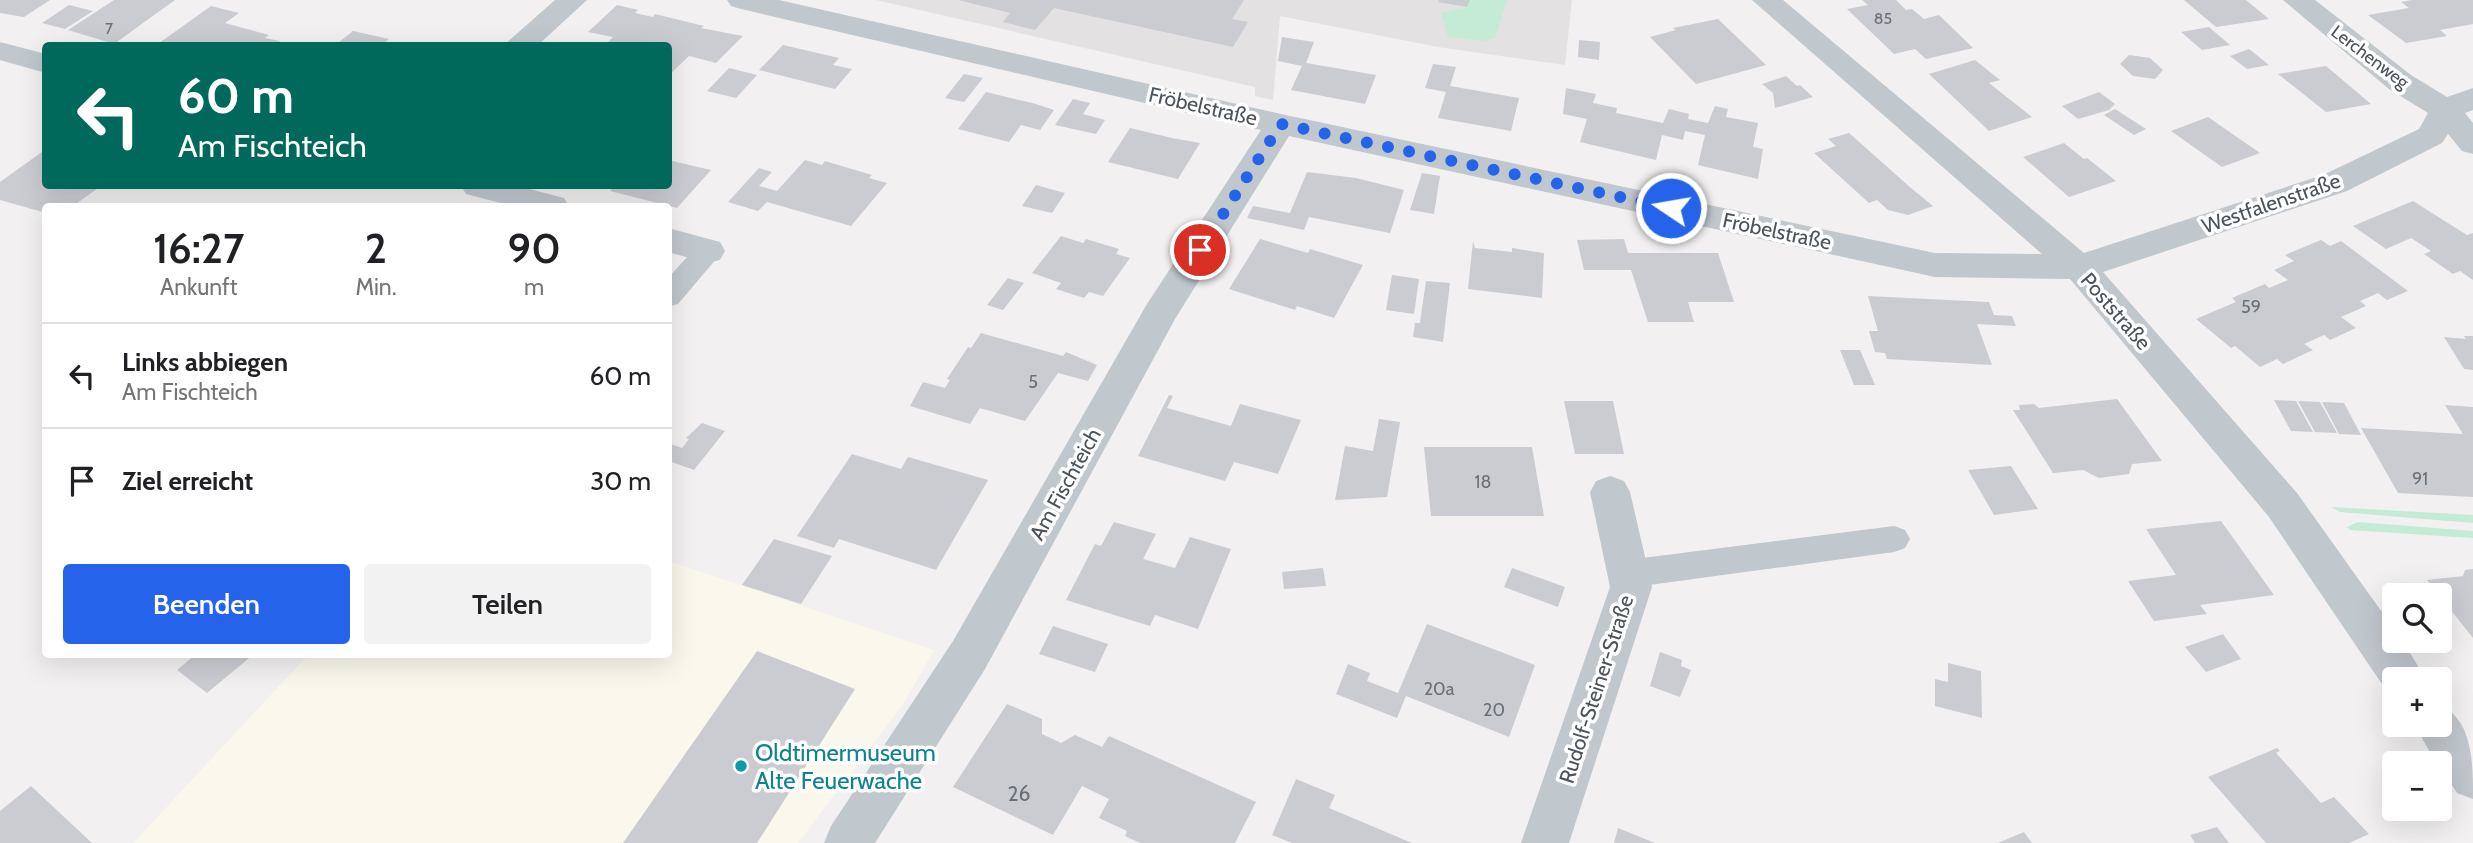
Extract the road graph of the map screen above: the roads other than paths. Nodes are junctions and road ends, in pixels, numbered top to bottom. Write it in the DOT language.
graph roads {
  1 [pos="573,0"];
  2 [pos="741,0"];
  3 [pos="1766,0"];
  4 [pos="2297,0"];
  5 [pos="523,42"];
  6 [pos="0,51"];
  7 [pos="42,63"];
  8 [pos="2459,104"];
  9 [pos="1281,124"];
  10 [pos="2473,144"];
  11 [pos="489,189"];
  12 [pos="541,203"];
  13 [pos="672,241"];
  14 [pos="708,251"];
  15 [pos="2079,267"];
  16 [pos="672,293"];
  17 [pos="1610,492"];
  18 [pos="1894,539"];
  19 [pos="1628,574"];
  20 [pos="2396,667"];
  21 [pos="2445,737"];
  22 [pos="2473,777"];
  23 [pos="848,843"];
  24 [pos="1545,843"];
  1 -- 5 [label="street"];
  2 -- 9 [label="street, Fröbelstraße"];
  3 -- 15 [label="street, Poststraße"];
  4 -- 8 [label="street, Lerchenweg"];
  6 -- 7 [label="street"];
  8 -- 10 [label="street"];
  8 -- 15 [label="street, Westfalenstraße"];
  9 -- 15 [label="street, Fröbelstraße"];
  9 -- 23 [label="street, Am Fischteich"];
  11 -- 12 [label="street"];
  13 -- 14 [label="street"];
  14 -- 16 [label="lane"];
  15 -- 20 [label="street, Poststraße"];
  17 -- 19 [label="street, Rudolf-Steiner-Straße"];
  18 -- 19 [label="lane"];
  19 -- 24 [label="street, Rudolf-Steiner-Straße"];
  21 -- 22 [label="street"];
}
